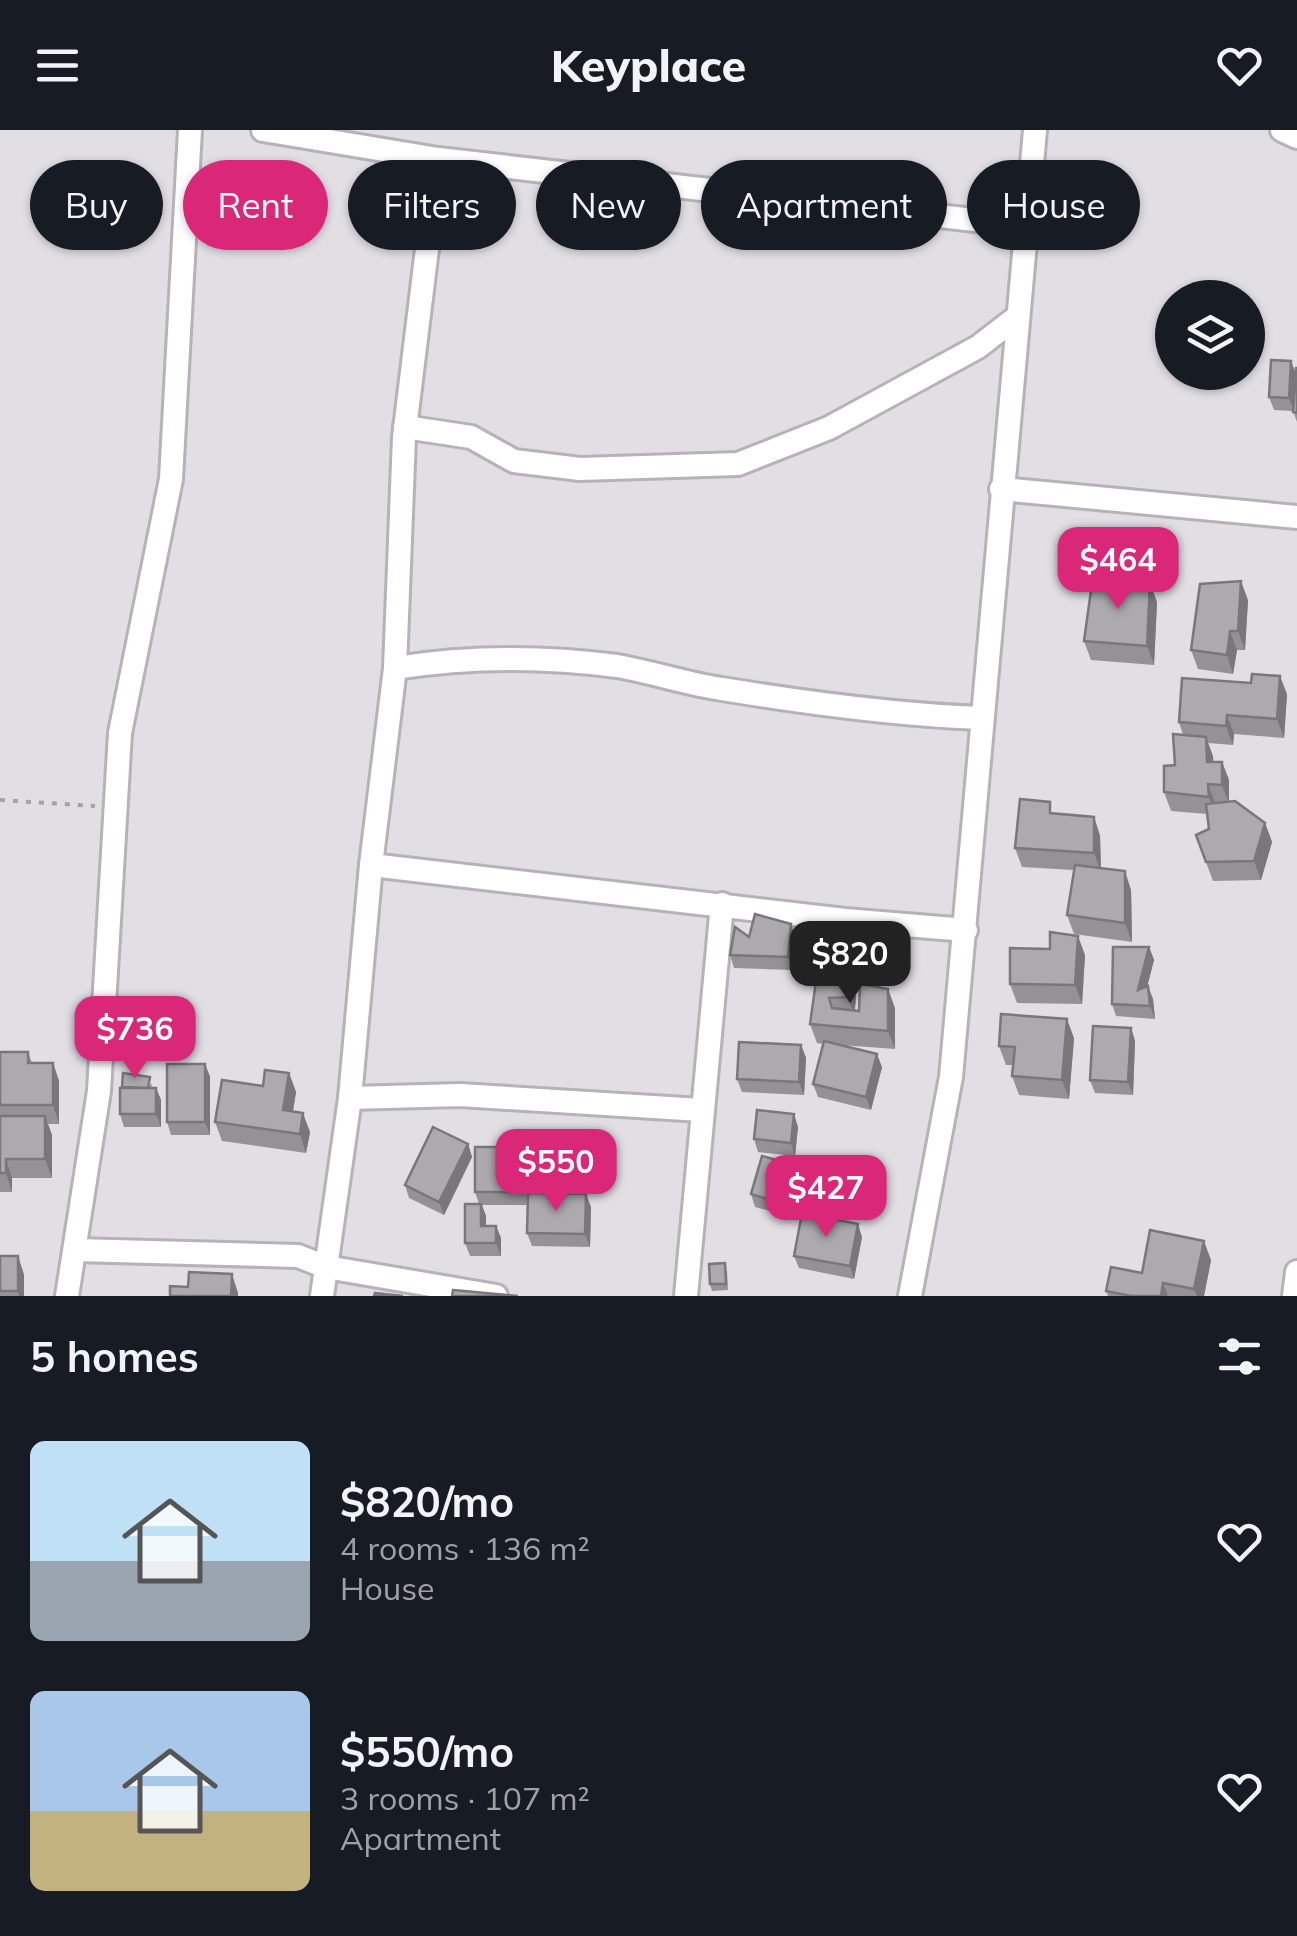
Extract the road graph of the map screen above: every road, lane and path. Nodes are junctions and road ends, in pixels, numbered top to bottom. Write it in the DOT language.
graph roads {
  1 [pos="190,130"];
  2 [pos="262,130"];
  3 [pos="1035,130"];
  4 [pos="1282,130"];
  5 [pos="1297,137"];
  6 [pos="438,159"];
  7 [pos="1032,160"];
  8 [pos="967,219"];
  9 [pos="1024,250"];
  10 [pos="1017,317"];
  11 [pos="405,427"];
  12 [pos="1001,490"];
  13 [pos="1297,517"];
  14 [pos="395,668"];
  15 [pos="982,718"];
  16 [pos="0,800"];
  17 [pos="114,812"];
  18 [pos="371,864"];
  19 [pos="722,904"];
  20 [pos="966,930"];
  21 [pos="350,1098"];
  22 [pos="701,1110"];
  23 [pos="74,1250"];
  24 [pos="326,1267"];
  25 [pos="1297,1272"];
  26 [pos="67,1296"];
  27 [pos="322,1296"];
  28 [pos="496,1296"];
  29 [pos="686,1296"];
  30 [pos="910,1296"];
  31 [pos="1294,1296"];
  1 -- 17 [label="street"];
  2 -- 6 [label="street"];
  3 -- 7 [label="street"];
  4 -- 5 [label="street"];
  6 -- 8 [label="street"];
  6 -- 11 [label="street"];
  9 -- 10 [label="street"];
  10 -- 11 [label="street"];
  10 -- 12 [label="street"];
  11 -- 14 [label="street"];
  12 -- 13 [label="street"];
  12 -- 15 [label="street"];
  14 -- 15 [label="street"];
  14 -- 18 [label="street"];
  15 -- 20 [label="street"];
  16 -- 17 [label="path"];
  17 -- 23 [label="street"];
  18 -- 19 [label="street"];
  18 -- 21 [label="street"];
  19 -- 20 [label="street"];
  19 -- 22 [label="street"];
  20 -- 30 [label="street"];
  21 -- 22 [label="street"];
  21 -- 24 [label="street"];
  22 -- 29 [label="street"];
  23 -- 24 [label="street"];
  23 -- 26 [label="street"];
  24 -- 27 [label="street"];
  24 -- 28 [label="street"];
  25 -- 31 [label="street"];
}
